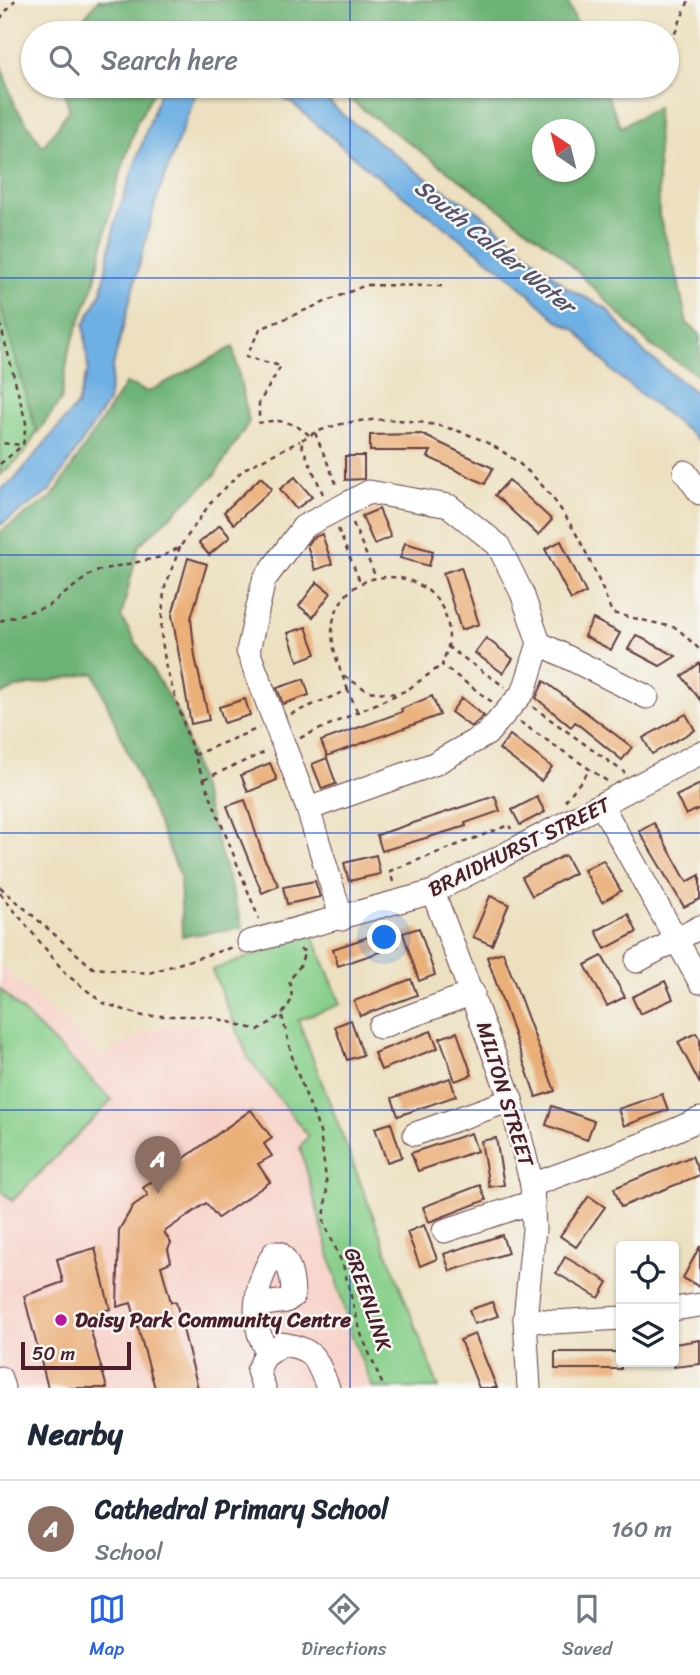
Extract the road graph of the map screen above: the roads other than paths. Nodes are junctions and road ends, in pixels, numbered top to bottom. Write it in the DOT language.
graph roads {
  1 [pos="685,472"];
  2 [pos="700,493"];
  3 [pos="539,643"];
  4 [pos="647,698"];
  5 [pos="700,753"];
  6 [pos="602,806"];
  7 [pos="308,809"];
  8 [pos="433,892"];
  9 [pos="342,919"];
  10 [pos="700,927"];
  11 [pos="258,940"];
  12 [pos="677,940"];
  13 [pos="637,961"];
  14 [pos="700,982"];
  15 [pos="473,993"];
  16 [pos="380,1027"];
  17 [pos="511,1100"];
  18 [pos="700,1119"];
  19 [pos="415,1135"];
  20 [pos="532,1194"];
  21 [pos="444,1231"];
  22 [pos="257,1305"];
  23 [pos="700,1305"];
  24 [pos="679,1308"];
  25 [pos="616,1318"];
  26 [pos="525,1319"];
  27 [pos="268,1354"];
  28 [pos="0,1378"];
  29 [pos="3,1388"];
  30 [pos="264,1388"];
  31 [pos="328,1388"];
  32 [pos="529,1388"];
  1 -- 2 [label="street"];
  3 -- 4 [label="street"];
  3 -- 7 [label="street"];
  3 -- 7 [label="street"];
  5 -- 6 [label="street, BRAIDHURST STREET"];
  6 -- 8 [label="street, BRAIDHURST STREET"];
  6 -- 12 [label="street"];
  7 -- 9 [label="street"];
  8 -- 9 [label="street, BRAIDHURST STREET"];
  8 -- 15 [label="street, MILTON STREET"];
  9 -- 11 [label="street, BRAIDHURST STREET"];
  10 -- 12 [label="street"];
  12 -- 13 [label="street"];
  12 -- 14 [label="street"];
  15 -- 16 [label="street"];
  15 -- 17 [label="street, MILTON STREET"];
  17 -- 19 [label="street"];
  17 -- 20 [label="street, MILTON STREET"];
  18 -- 20 [label="street"];
  20 -- 21 [label="street"];
  20 -- 26 [label="street, MILTON STREET"];
  22 -- 27 [label="street"];
  23 -- 24 [label="street"];
  25 -- 26 [label="street"];
  26 -- 32 [label="street, MILTON STREET"];
  27 -- 30 [label="street"];
  27 -- 31 [label="street"];
  28 -- 29 [label="street"];
}
